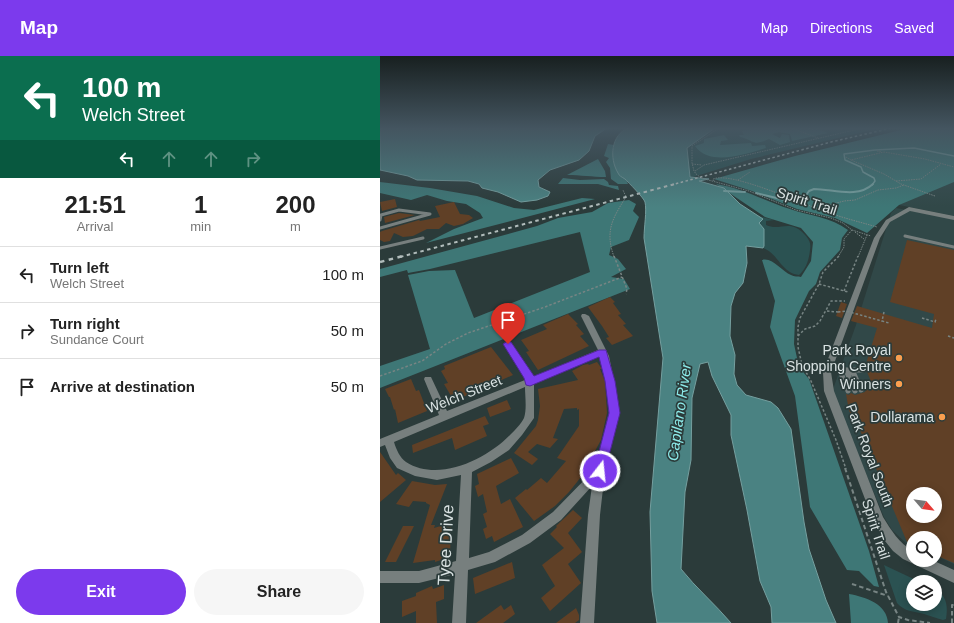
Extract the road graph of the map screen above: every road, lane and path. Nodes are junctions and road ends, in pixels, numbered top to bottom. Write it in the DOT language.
graph roads {
  1 [pos="692,154"];
  2 [pos="749,154"];
  3 [pos="874,154"];
  4 [pos="896,154"];
  5 [pos="846,157"];
  6 [pos="851,160"];
  7 [pos="692,164"];
  8 [pos="941,164"];
  9 [pos="704,165"];
  10 [pos="954,167"];
  11 [pos="694,171"];
  12 [pos="750,172"];
  13 [pos="738,180"];
  14 [pos="714,181"];
  15 [pos="896,181"];
  16 [pos="904,185"];
  17 [pos="623,190"];
  18 [pos="935,196"];
  19 [pos="817,208"];
  20 [pos="380,213"];
  21 [pos="386,214"];
  22 [pos="954,218"];
  23 [pos="380,220"];
  24 [pos="380,228"];
  25 [pos="852,230"];
  26 [pos="885,231"];
  27 [pos="867,235"];
  28 [pos="900,235"];
  29 [pos="870,236"];
  30 [pos="423,238"];
  31 [pos="864,239"];
  32 [pos="954,247"];
  33 [pos="380,248"];
  34 [pos="622,277"];
  35 [pos="819,284"];
  36 [pos="844,292"];
  37 [pos="626,294"];
  38 [pos="856,294"];
  39 [pos="852,304"];
  40 [pos="827,311"];
  41 [pos="884,312"];
  42 [pos="585,316"];
  43 [pos="922,318"];
  44 [pos="936,319"];
  45 [pos="882,321"];
  46 [pos="889,323"];
  47 [pos="798,336"];
  48 [pos="948,336"];
  49 [pos="954,338"];
  50 [pos="508,344"];
  51 [pos="602,352"];
  52 [pos="834,367"];
  53 [pos="846,370"];
  54 [pos="863,370"];
  55 [pos="380,376"];
  56 [pos="428,379"];
  57 [pos="530,382"];
  58 [pos="858,390"];
  59 [pos="848,391"];
  60 [pos="445,416"];
  61 [pos="384,442"];
  62 [pos="467,469"];
  63 [pos="600,471"];
  64 [pos="906,553"];
  65 [pos="462,566"];
  66 [pos="933,567"];
  67 [pos="380,577"];
  68 [pos="954,577"];
  69 [pos="852,584"];
  70 [pos="888,596"];
  71 [pos="954,606"];
  72 [pos="899,616"];
  73 [pos="908,620"];
  74 [pos="459,623"];
  75 [pos="587,623"];
  76 [pos="898,623"];
  77 [pos="910,623"];
  78 [pos="930,623"];
  79 [pos="952,623"];
  1 -- 7 [label="path"];
  2 -- 9 [label="path"];
  3 -- 6 [label="path"];
  4 -- 8 [label="path"];
  5 -- 6 [label="path"];
  6 -- 15 [label="path"];
  7 -- 9 [label="path"];
  7 -- 11 [label="path"];
  8 -- 10 [label="path"];
  8 -- 15 [label="path"];
  9 -- 11 [label="path"];
  11 -- 14 [label="path, Spirit Trail"];
  12 -- 13 [label="path"];
  13 -- 14 [label="path"];
  13 -- 19 [label="path"];
  14 -- 25 [label="path, Spirit Trail"];
  15 -- 16 [label="path"];
  16 -- 18 [label="path"];
  16 -- 19 [label="path"];
  17 -- 34 [label="path"];
  19 -- 26 [label="path"];
  20 -- 21 [label="lane"];
  21 -- 23 [label="lane"];
  21 -- 24 [label="lane"];
  22 -- 26 [label="street, Park Royal South"];
  25 -- 27 [label="path"];
  25 -- 31 [label="path"];
  25 -- 35 [label="path, Spirit Trail"];
  26 -- 38 [label="street, Park Royal South"];
  27 -- 29 [label="path"];
  27 -- 31 [label="path"];
  28 -- 32 [label="lane"];
  30 -- 33 [label="lane"];
  31 -- 36 [label="path"];
  34 -- 37 [label="path"];
  34 -- 55 [label="path"];
  35 -- 36 [label="path"];
  35 -- 47 [label="path, Spirit Trail"];
  36 -- 38 [label="path"];
  38 -- 39 [label="street, Park Royal South"];
  39 -- 40 [label="path"];
  39 -- 52 [label="street, Park Royal South"];
  40 -- 45 [label="path, bridge"];
  40 -- 47 [label="path"];
  41 -- 45 [label="path"];
  42 -- 51 [label="street"];
  43 -- 44 [label="path"];
  45 -- 46 [label="path"];
  47 -- 70 [label="path, Spirit Trail"];
  48 -- 49 [label="path"];
  50 -- 57 [label="street"];
  51 -- 57 [label="street, Welch Street"];
  51 -- 63 [label="street"];
  52 -- 53 [label="lane"];
  52 -- 59 [label="lane"];
  52 -- 64 [label="street, Park Royal South"];
  53 -- 54 [label="lane"];
  53 -- 58 [label="lane"];
  56 -- 60 [label="street"];
  57 -- 60 [label="street, Welch Street"];
  57 -- 62 [label="street"];
  60 -- 61 [label="street, Welch Street"];
  61 -- 62 [label="street"];
  62 -- 65 [label="street, Tyee Drive"];
  63 -- 65 [label="street"];
  63 -- 75 [label="street"];
  65 -- 67 [label="street"];
  65 -- 74 [label="street, Tyee Drive"];
  66 -- 68 [label="street"];
  69 -- 70 [label="path"];
  70 -- 72 [label="path, Spirit Trail"];
  71 -- 79 [label="path"];
  72 -- 73 [label="path"];
  72 -- 76 [label="path"];
  73 -- 77 [label="path"];
  73 -- 78 [label="path"];
}
